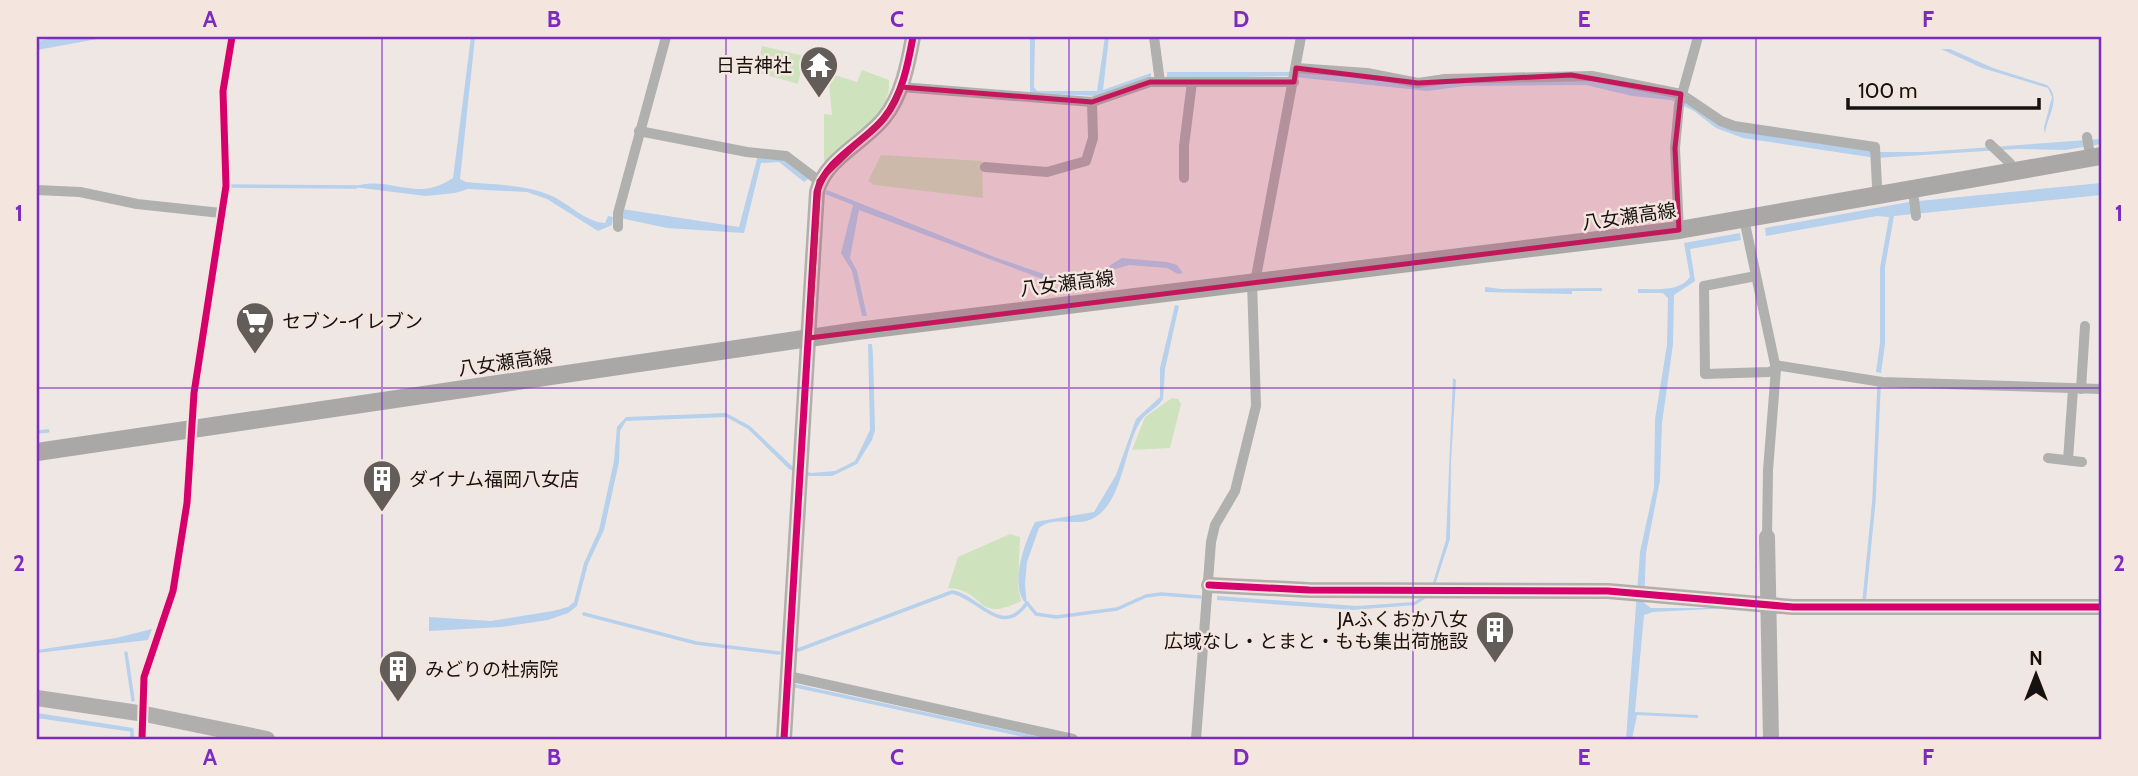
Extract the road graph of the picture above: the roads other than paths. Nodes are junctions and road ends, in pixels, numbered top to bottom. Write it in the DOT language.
graph roads {
  1 [pos="232,37"];
  2 [pos="666,37"];
  3 [pos="913,37"];
  4 [pos="1154,37"];
  5 [pos="1301,37"];
  6 [pos="1698,37"];
  7 [pos="1295,75"];
  8 [pos="1160,82"];
  9 [pos="1192,82"];
  10 [pos="901,87"];
  11 [pos="1680,98"];
  12 [pos="1092,102"];
  13 [pos="639,131"];
  14 [pos="1993,147"];
  15 [pos="2092,148"];
  16 [pos="2010,163"];
  17 [pos="985,167"];
  18 [pos="1184,178"];
  19 [pos="1877,186"];
  20 [pos="818,187"];
  21 [pos="37,190"];
  22 [pos="1914,199"];
  23 [pos="221,213"];
  24 [pos="1916,216"];
  25 [pos="1744,219"];
  26 [pos="618,221"];
  27 [pos="1679,230"];
  28 [pos="1756,276"];
  29 [pos="1253,282"];
  30 [pos="2085,326"];
  31 [pos="809,338"];
  32 [pos="1776,367"];
  33 [pos="2077,389"];
  34 [pos="2101,389"];
  35 [pos="192,430"];
  36 [pos="37,452"];
  37 [pos="2048,458"];
  38 [pos="2068,460"];
  39 [pos="2082,462"];
  40 [pos="1767,537"];
  41 [pos="1209,585"];
  42 [pos="1768,606"];
  43 [pos="2101,607"];
  44 [pos="788,676"];
  45 [pos="37,698"];
  46 [pos="145,714"];
  47 [pos="1770,737"];
  48 [pos="142,739"];
  49 [pos="267,739"];
  50 [pos="785,739"];
  51 [pos="1073,739"];
  52 [pos="1196,739"];
  1 -- 23 [label="street"];
  2 -- 13 [label="street"];
  3 -- 10 [label="street"];
  4 -- 8 [label="street"];
  5 -- 7 [label="street"];
  6 -- 11 [label="street"];
  7 -- 9 [label="street"];
  7 -- 11 [label="street"];
  7 -- 29 [label="street"];
  8 -- 9 [label="street"];
  8 -- 12 [label="street"];
  9 -- 18 [label="street"];
  10 -- 12 [label="street"];
  10 -- 20 [label="street"];
  11 -- 19 [label="street"];
  11 -- 27 [label="street"];
  12 -- 17 [label="street"];
  13 -- 20 [label="street"];
  13 -- 26 [label="street"];
  14 -- 16 [label="street"];
  15 -- 25 [label="main road, 八女瀬高線"];
  20 -- 31 [label="street"];
  21 -- 23 [label="street"];
  22 -- 24 [label="street"];
  23 -- 35 [label="street"];
  25 -- 27 [label="main road, 八女瀬高線"];
  25 -- 28 [label="street"];
  27 -- 29 [label="main road, 八女瀬高線"];
  28 -- 32 [label="street"];
  28 -- 32 [label="street"];
  29 -- 31 [label="main road, 八女瀬高線"];
  29 -- 41 [label="street"];
  30 -- 33 [label="street"];
  31 -- 35 [label="main road, 八女瀬高線"];
  31 -- 44 [label="street"];
  32 -- 33 [label="street"];
  32 -- 40 [label="street"];
  33 -- 34 [label="street"];
  33 -- 38 [label="street"];
  35 -- 36 [label="main road, 八女瀬高線"];
  35 -- 46 [label="street"];
  37 -- 38 [label="street"];
  38 -- 39 [label="street"];
  40 -- 42 [label="street"];
  41 -- 42 [label="street"];
  41 -- 52 [label="street"];
  42 -- 43 [label="street"];
  42 -- 47 [label="street"];
  44 -- 50 [label="street"];
  44 -- 51 [label="street"];
  45 -- 46 [label="street"];
  46 -- 48 [label="street"];
  46 -- 49 [label="street"];
}
